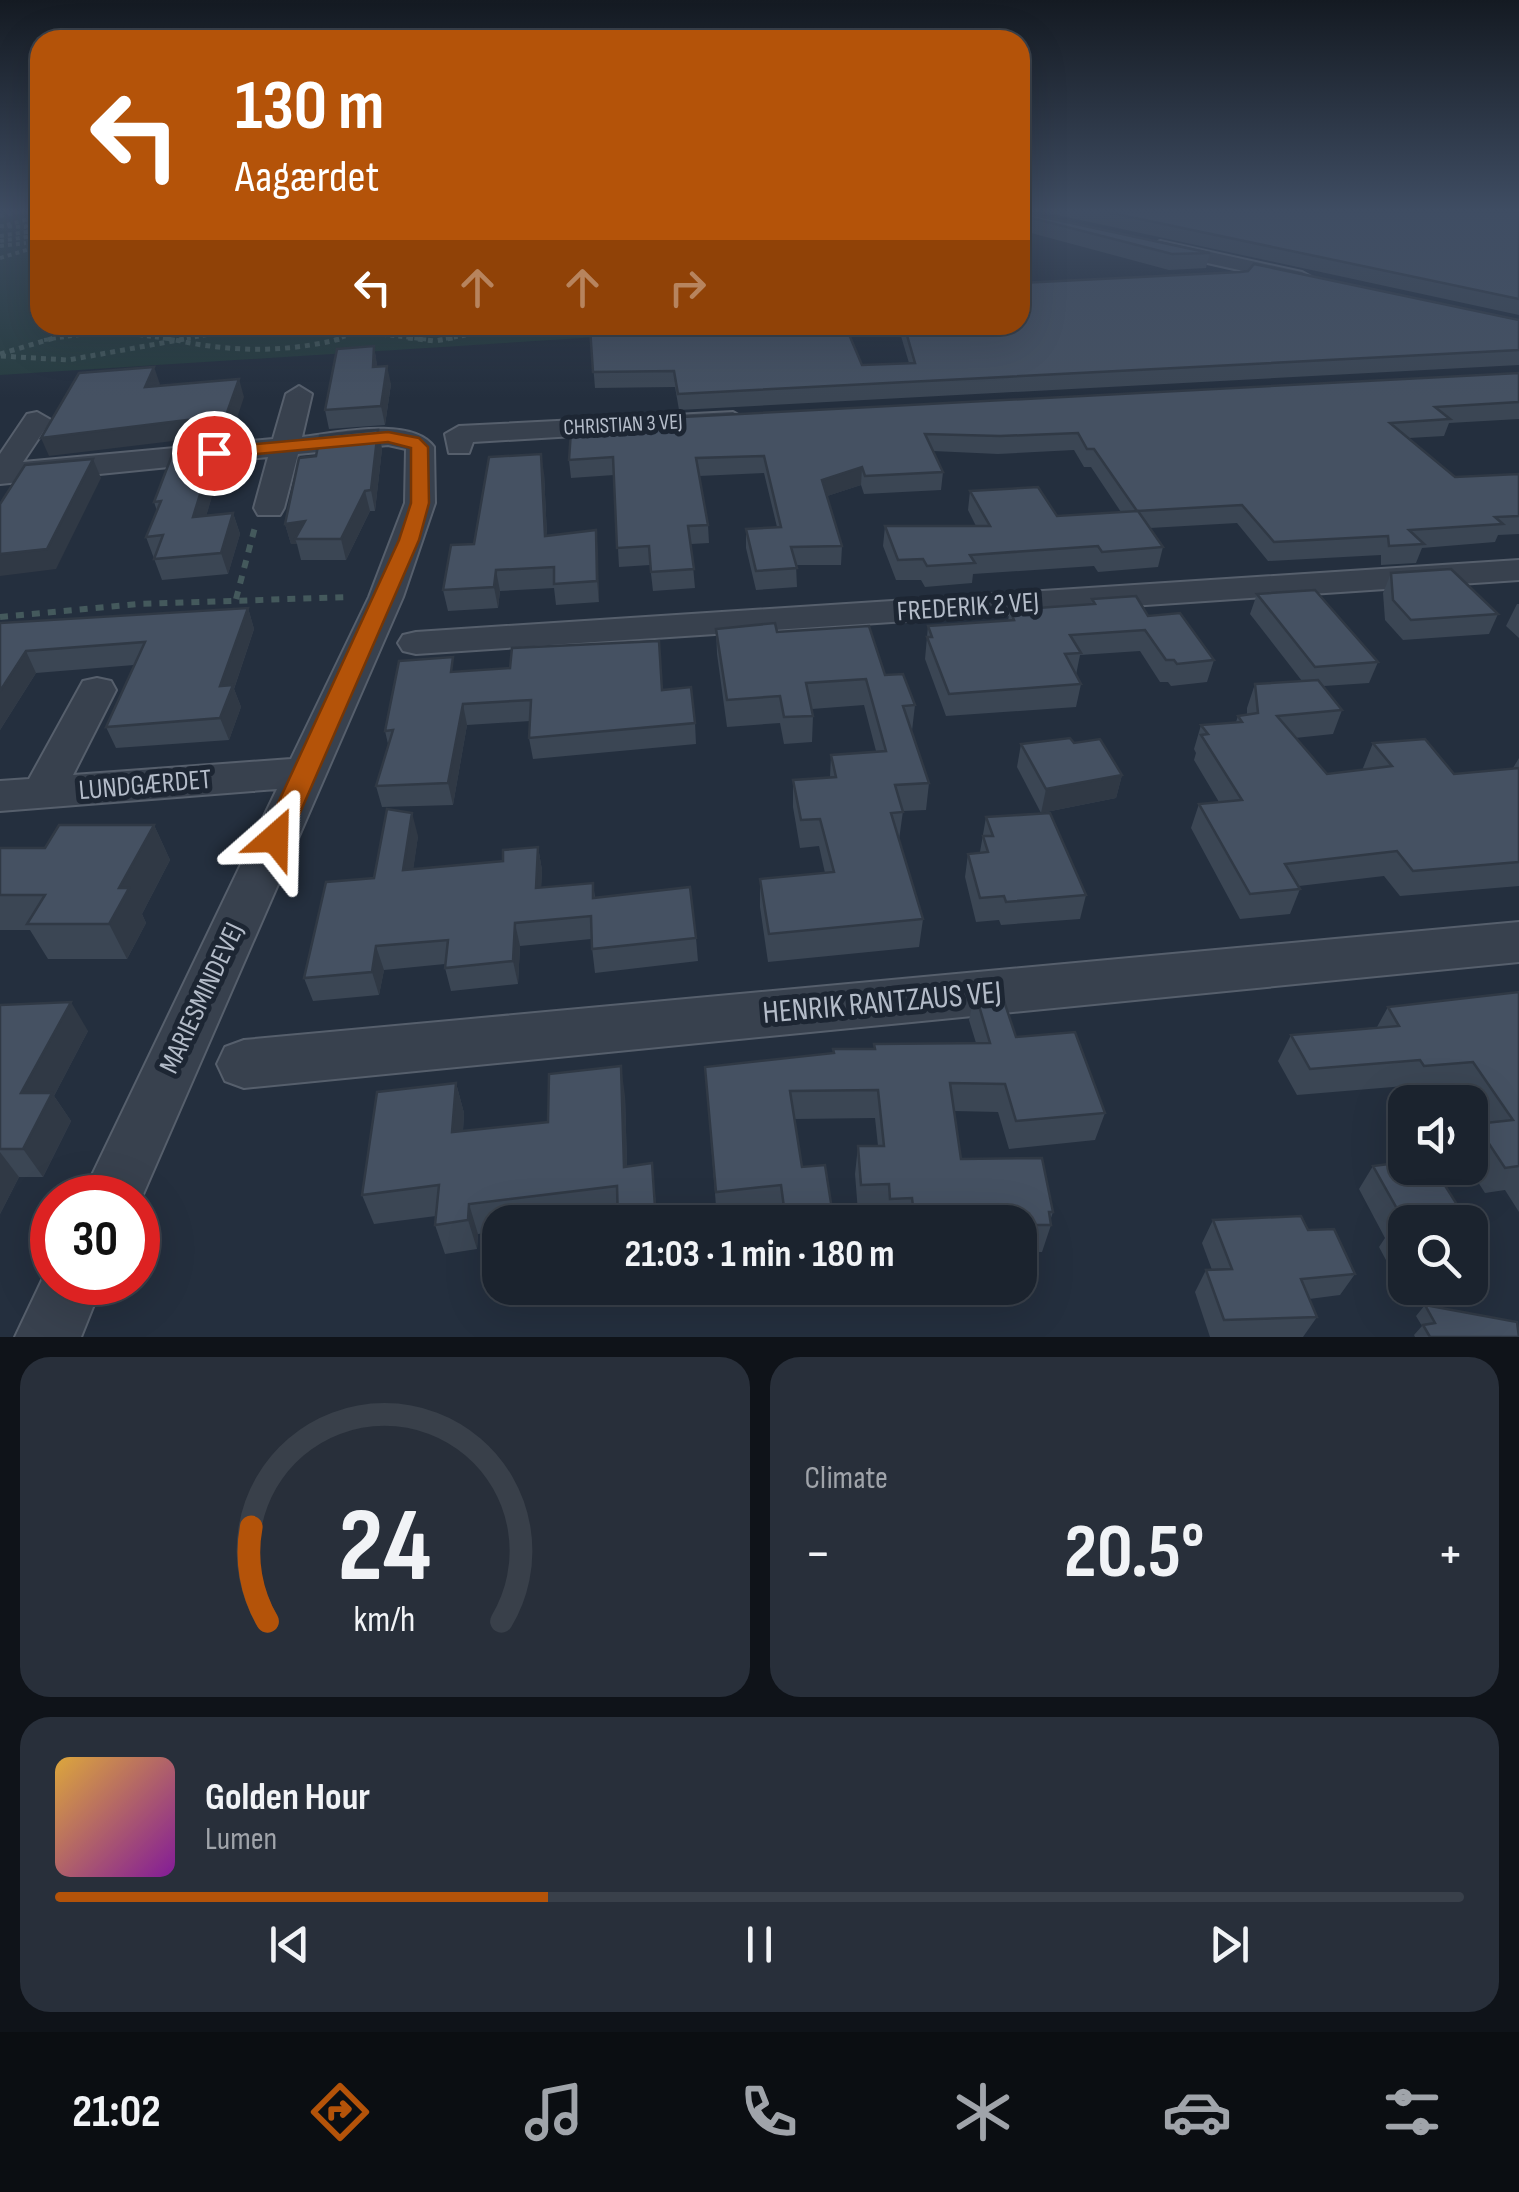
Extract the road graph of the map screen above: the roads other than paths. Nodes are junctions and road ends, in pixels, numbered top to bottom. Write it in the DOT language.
graph roads {
  1 [pos="1244,273"];
  2 [pos="1283,273"];
  3 [pos="1206,279"];
  4 [pos="1327,283"];
  5 [pos="299,394"];
  6 [pos="762,418"];
  7 [pos="36,420"];
  8 [pos="285,447"];
  9 [pos="440,456"];
  10 [pos="0,474"];
  11 [pos="268,508"];
  12 [pos="1519,570"];
  13 [pos="416,644"];
  14 [pos="97,690"];
  15 [pos="306,772"];
  16 [pos="12,796"];
  17 [pos="1519,942"];
  18 [pos="244,1064"];
  19 [pos="122,1175"];
  20 [pos="62,1305"];
  21 [pos="48,1337"];
  1 -- 3 [label="street"];
  2 -- 4 [label="street"];
  5 -- 8 [label="street"];
  6 -- 9 [label="street, CHRISTIAN 3 VEJ"];
  7 -- 10 [label="street"];
  8 -- 9 [label="street"];
  8 -- 10 [label="street"];
  8 -- 11 [label="street"];
  9 -- 15 [label="street, MARIESMINDEVEJ"];
  12 -- 13 [label="street, FREDERIK 2 VEJ"];
  14 -- 16 [label="street, LUNDGÆRDET"];
  15 -- 16 [label="street, LUNDGÆRDET"];
  15 -- 19 [label="street, MARIESMINDEVEJ"];
  17 -- 18 [label="street, HENRIK RANTZAUS VEJ"];
  20 -- 21 [label="street"];
}
